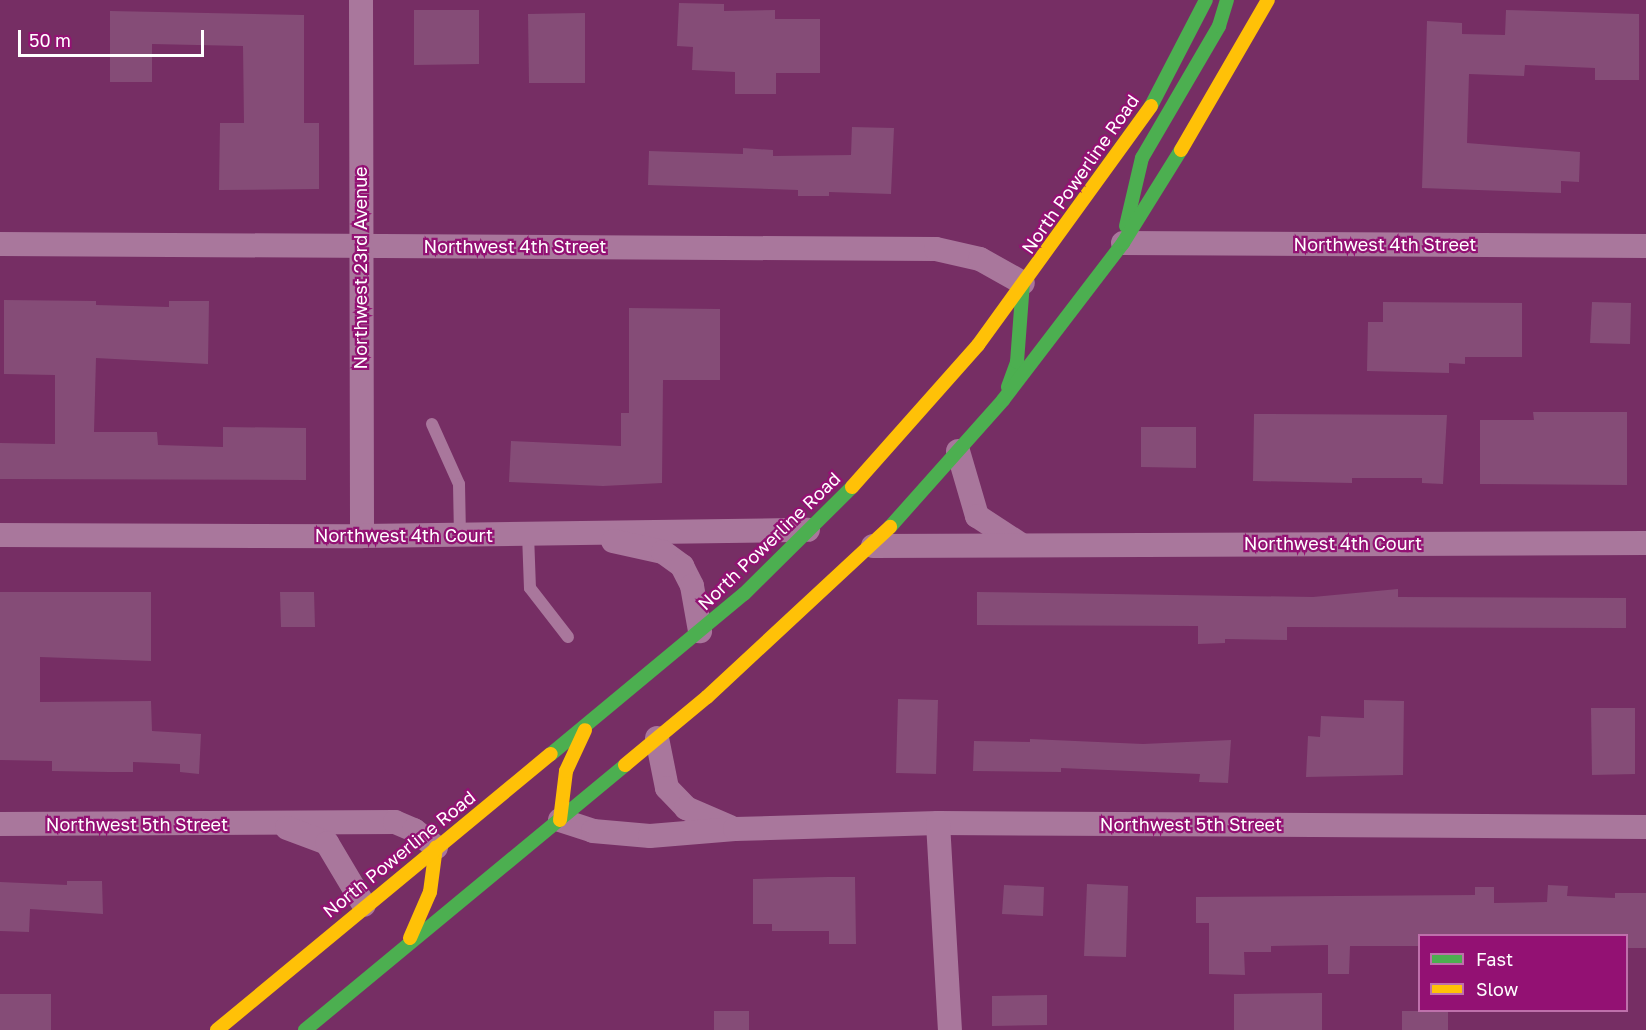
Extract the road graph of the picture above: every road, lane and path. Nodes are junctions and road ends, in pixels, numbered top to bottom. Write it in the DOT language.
graph roads {
  1 [pos="361,0"];
  2 [pos="1206,0"];
  3 [pos="1227,0"];
  4 [pos="1268,0"];
  5 [pos="1123,243"];
  6 [pos="0,244"];
  7 [pos="359,244"];
  8 [pos="1646,246"];
  9 [pos="1023,283"];
  10 [pos="1003,400"];
  11 [pos="432,424"];
  12 [pos="958,451"];
  13 [pos="808,530"];
  14 [pos="591,533"];
  15 [pos="528,534"];
  16 [pos="460,535"];
  17 [pos="0,536"];
  18 [pos="362,536"];
  19 [pos="1646,543"];
  20 [pos="1020,544"];
  21 [pos="873,546"];
  22 [pos="700,630"];
  23 [pos="568,637"];
  24 [pos="588,723"];
  25 [pos="657,738"];
  26 [pos="560,819"];
  27 [pos="274,823"];
  28 [pos="938,823"];
  29 [pos="0,825"];
  30 [pos="1646,827"];
  31 [pos="735,829"];
  32 [pos="436,847"];
  33 [pos="364,905"];
  34 [pos="407,945"];
  35 [pos="217,1030"];
  36 [pos="305,1030"];
  37 [pos="950,1030"];
  1 -- 7 [label="street, Northwest 23rd Avenue"];
  2 -- 9 [label="main road, North Powerline Road"];
  3 -- 5 [label="main road"];
  4 -- 5 [label="main road"];
  5 -- 8 [label="street, Northwest 4th Street"];
  5 -- 10 [label="main road"];
  6 -- 7 [label="street, Northwest 4th Street"];
  7 -- 9 [label="street, Northwest 4th Street"];
  7 -- 18 [label="street, Northwest 23rd Avenue"];
  9 -- 10 [label="main road"];
  9 -- 13 [label="main road, North Powerline Road"];
  10 -- 12 [label="main road"];
  11 -- 16 [label="lane"];
  12 -- 20 [label="street"];
  12 -- 21 [label="main road"];
  13 -- 14 [label="street, Northwest 4th Court"];
  13 -- 22 [label="main road, North Powerline Road"];
  14 -- 15 [label="street, Northwest 4th Court"];
  14 -- 22 [label="street"];
  15 -- 16 [label="street, Northwest 4th Court"];
  15 -- 23 [label="lane"];
  16 -- 18 [label="street, Northwest 4th Court"];
  17 -- 18 [label="street, Northwest 4th Court"];
  19 -- 20 [label="street, Northwest 4th Court"];
  20 -- 21 [label="street, Northwest 4th Court"];
  21 -- 25 [label="main road"];
  22 -- 24 [label="main road, North Powerline Road"];
  24 -- 26 [label="main road"];
  24 -- 32 [label="main road, North Powerline Road"];
  25 -- 26 [label="main road"];
  25 -- 31 [label="street, Northwest 5th Street"];
  26 -- 31 [label="street, Northwest 5th Street"];
  26 -- 34 [label="main road"];
  27 -- 29 [label="street, Northwest 5th Street"];
  27 -- 32 [label="street, Northwest 5th Street"];
  27 -- 33 [label="street, Northwest 5th Street"];
  28 -- 30 [label="street, Northwest 5th Street"];
  28 -- 31 [label="street, Northwest 5th Street"];
  28 -- 37 [label="street"];
  32 -- 33 [label="main road, North Powerline Road"];
  32 -- 34 [label="main road"];
  33 -- 35 [label="main road, North Powerline Road"];
  34 -- 36 [label="main road"];
}
